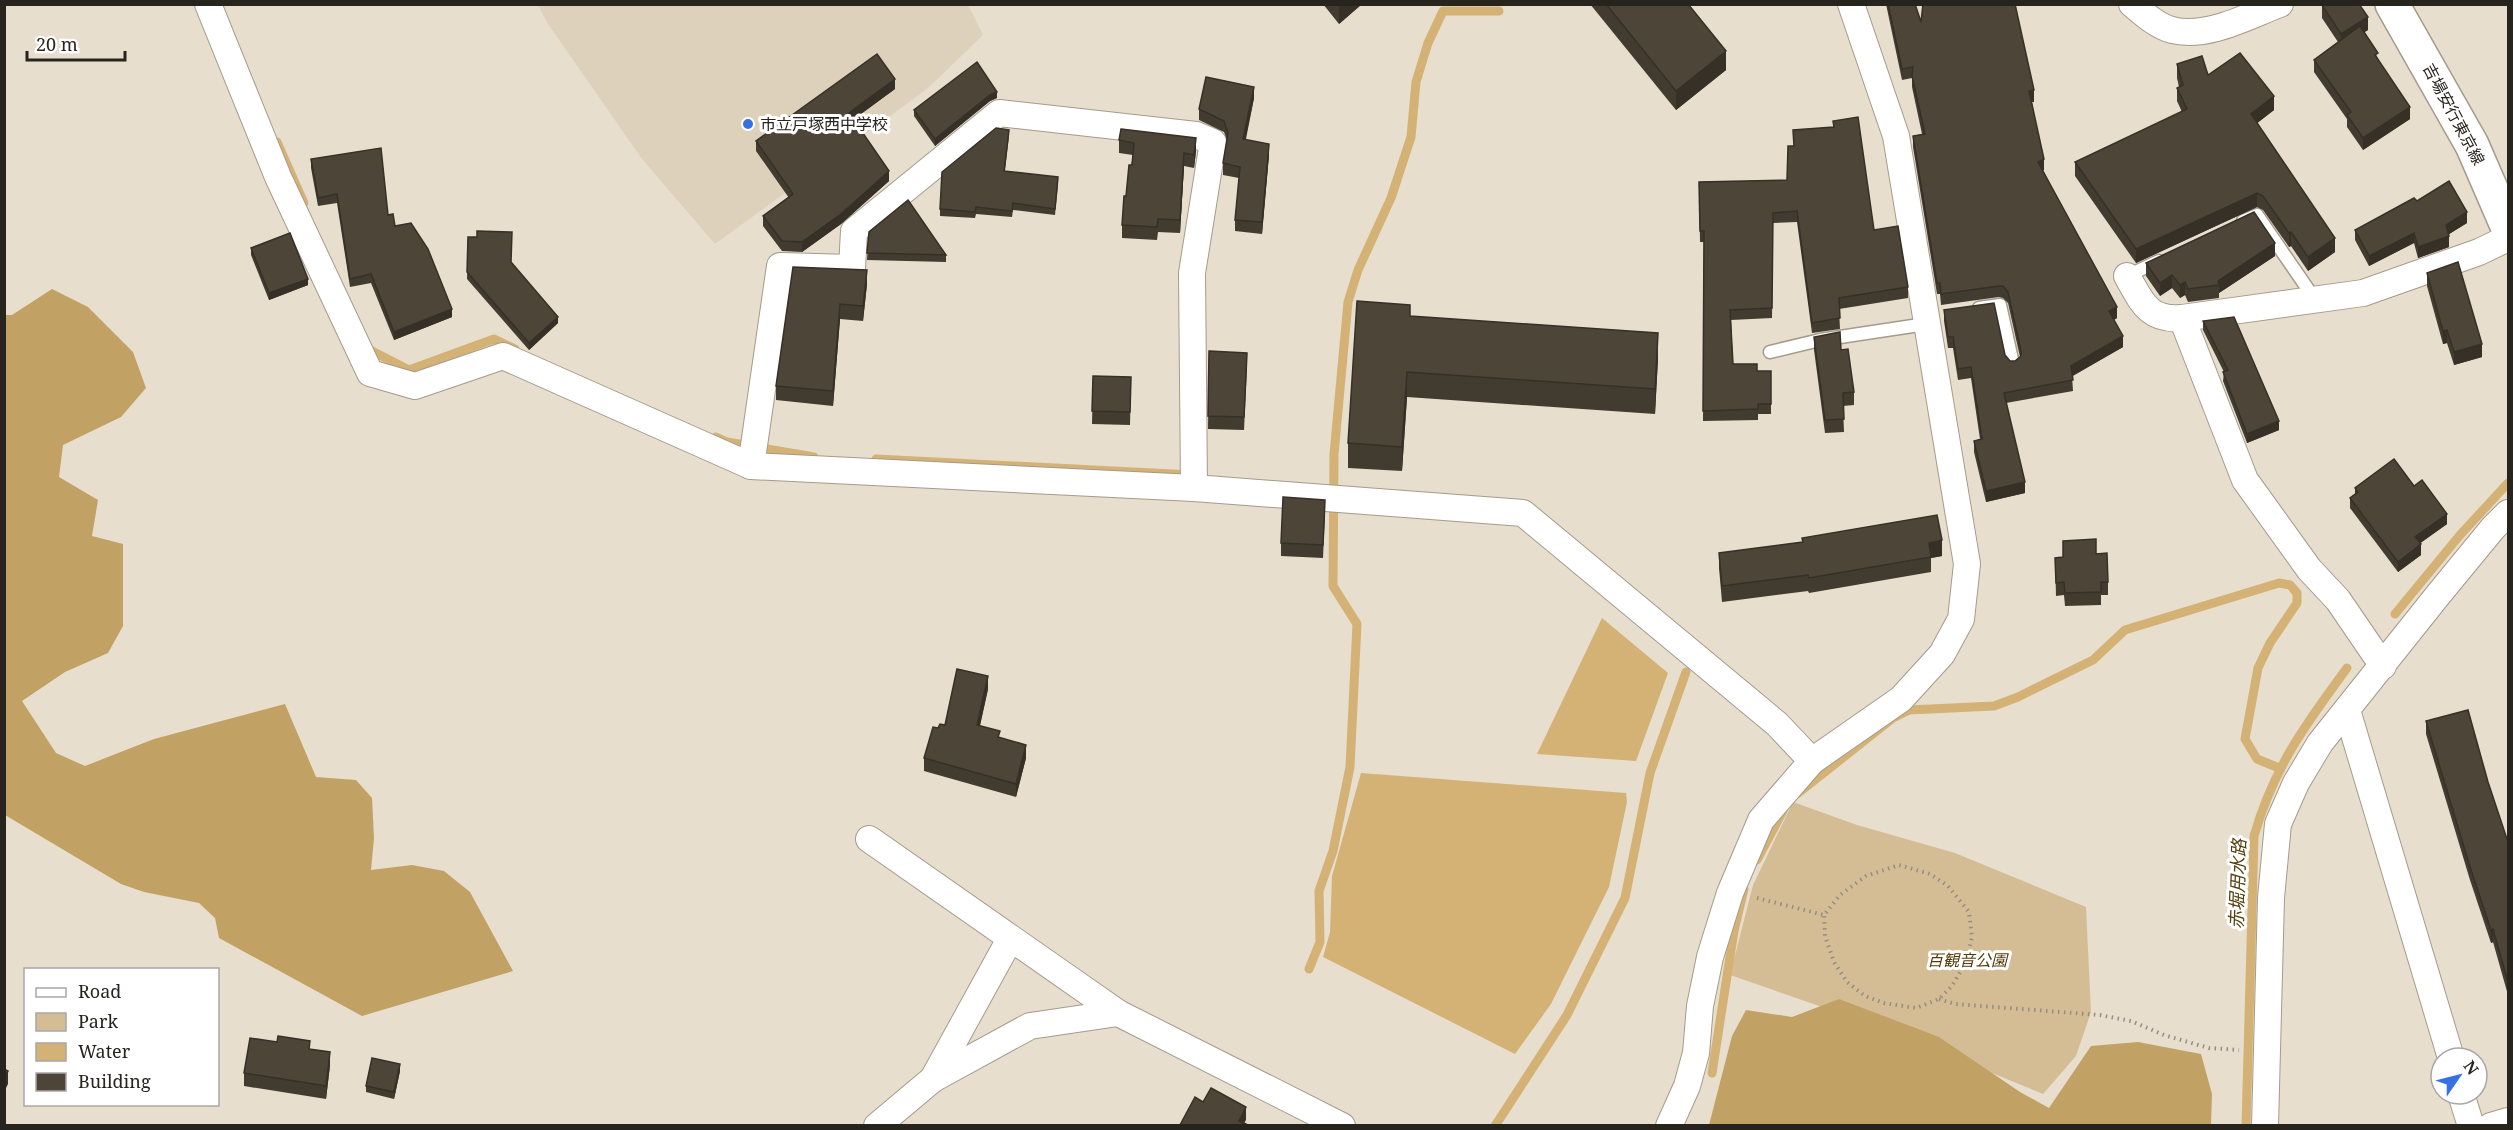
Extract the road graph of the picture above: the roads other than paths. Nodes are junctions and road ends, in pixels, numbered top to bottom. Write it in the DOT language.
graph roads {
  1 [pos="208,4"];
  2 [pos="1851,4"];
  3 [pos="2132,4"];
  4 [pos="2280,4"];
  5 [pos="2393,5"];
  6 [pos="2235,225"];
  7 [pos="2508,228"];
  8 [pos="2508,238"];
  9 [pos="2170,256"];
  10 [pos="2127,276"];
  11 [pos="2314,298"];
  12 [pos="1968,310"];
  13 [pos="1928,318"];
  14 [pos="2182,318"];
  15 [pos="1770,352"];
  16 [pos="2013,364"];
  17 [pos="751,466"];
  18 [pos="1194,488"];
  19 [pos="2508,513"];
  20 [pos="2383,666"];
  21 [pos="2348,710"];
  22 [pos="1812,762"];
  23 [pos="869,839"];
  24 [pos="1010,939"];
  25 [pos="1118,1012"];
  26 [pos="2447,1046"];
  27 [pos="933,1079"];
  28 [pos="2465,1106"];
  29 [pos="2508,1121"];
  30 [pos="877,1125"];
  31 [pos="1342,1125"];
  32 [pos="1669,1125"];
  33 [pos="2265,1125"];
  34 [pos="2471,1125"];
  35 [pos="2491,1125"];
  1 -- 17 [label="street"];
  2 -- 13 [label="street"];
  3 -- 4 [label="street"];
  5 -- 7 [label="main road, 吉場安行東京線"];
  6 -- 11 [label="lane"];
  8 -- 11 [label="street"];
  9 -- 10 [label="lane"];
  10 -- 14 [label="street"];
  11 -- 14 [label="street"];
  12 -- 16 [label="lane"];
  13 -- 15 [label="lane"];
  13 -- 22 [label="street"];
  14 -- 20 [label="street"];
  17 -- 18 [label="street"];
  17 -- 18 [label="street"];
  18 -- 22 [label="street"];
  19 -- 20 [label="street"];
  20 -- 21 [label="street"];
  21 -- 26 [label="street"];
  21 -- 33 [label="street"];
  22 -- 32 [label="street"];
  23 -- 24 [label="street"];
  24 -- 25 [label="street"];
  24 -- 27 [label="street"];
  25 -- 27 [label="street"];
  25 -- 31 [label="street"];
  27 -- 30 [label="street"];
  28 -- 34 [label="street"];
  29 -- 35 [label="street"];
}
